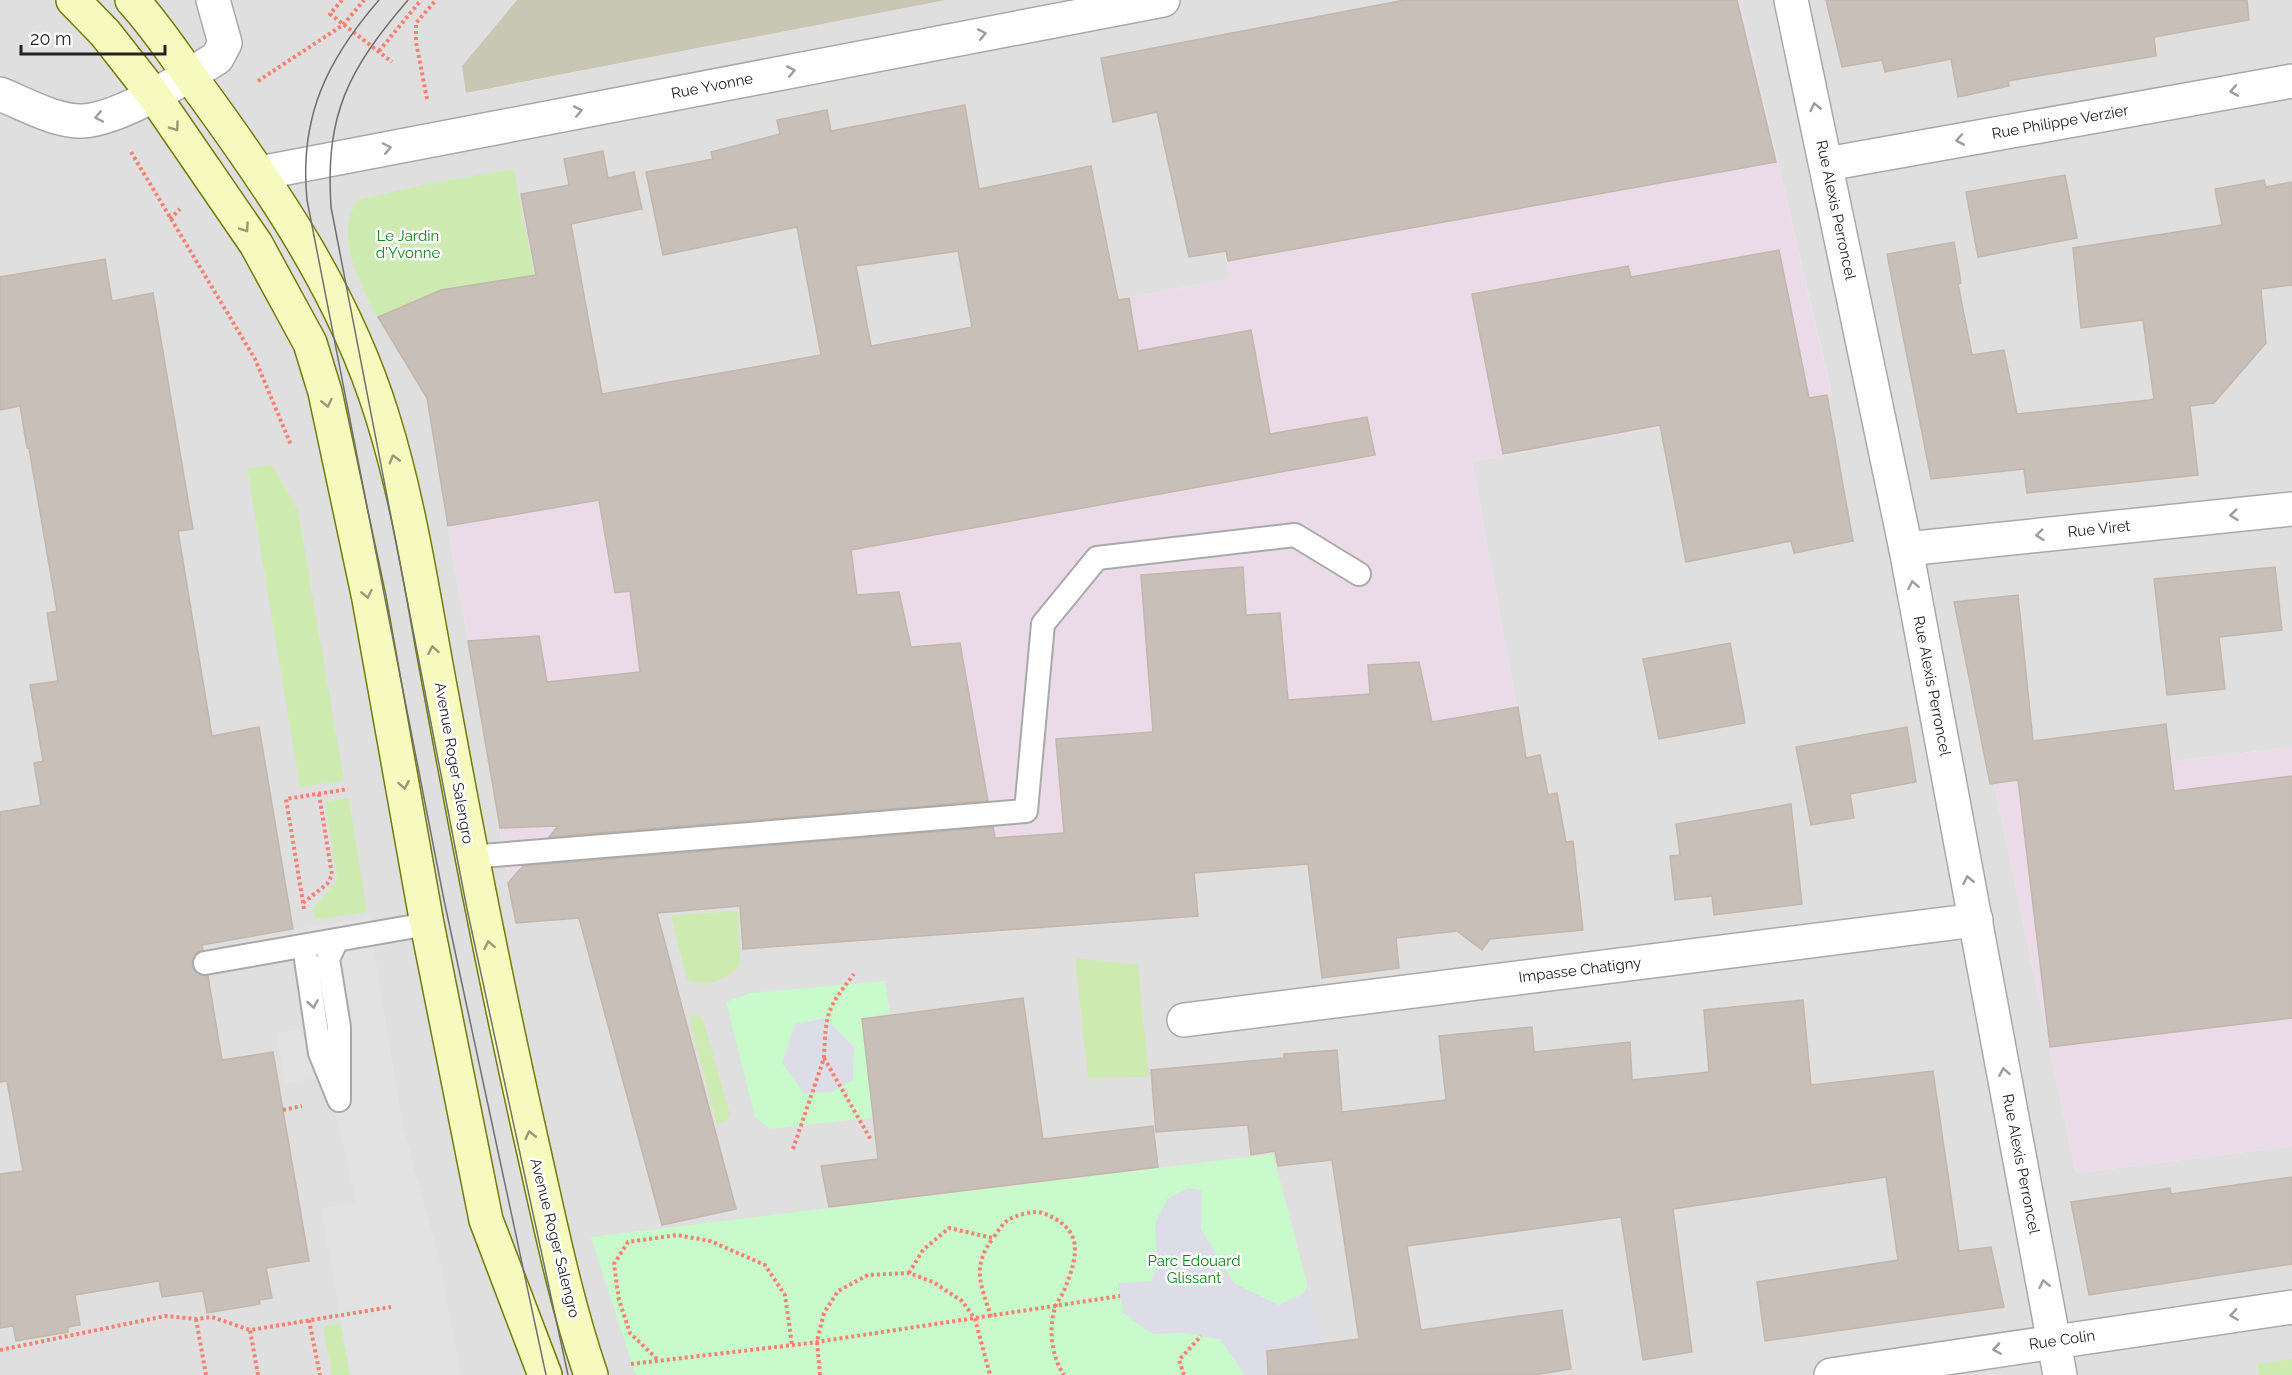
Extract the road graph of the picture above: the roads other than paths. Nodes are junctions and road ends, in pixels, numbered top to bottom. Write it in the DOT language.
graph roads {
  1 [pos="73,0"];
  2 [pos="132,0"];
  3 [pos="213,0"];
  4 [pos="1163,0"];
  5 [pos="1791,0"];
  6 [pos="188,75"];
  7 [pos="2292,81"];
  8 [pos="0,94"];
  9 [pos="153,94"];
  10 [pos="1827,164"];
  11 [pos="260,173"];
  12 [pos="211,180"];
  13 [pos="2292,510"];
  14 [pos="1906,549"];
  15 [pos="1359,574"];
  16 [pos="470,857"];
  17 [pos="1976,920"];
  18 [pos="427,924"];
  19 [pos="337,940"];
  20 [pos="304,946"];
  21 [pos="206,963"];
  22 [pos="1184,1020"];
  23 [pos="2292,1307"];
  24 [pos="2055,1341"];
  25 [pos="545,1375"];
  26 [pos="591,1375"];
  27 [pos="1832,1375"];
  28 [pos="2060,1375"];
  1 -- 9 [label="main road"];
  2 -- 6 [label="main road, Avenue Roger Salengro"];
  3 -- 6 [label="street"];
  11 -- 4 [label="street, Rue Yvonne, one-way"];
  10 -- 5 [label="street, Rue Alexis Perroncel, one-way"];
  6 -- 9 [label="street"];
  6 -- 11 [label="main road, Avenue Roger Salengro"];
  7 -- 10 [label="street, Rue Philippe Verzier, one-way"];
  9 -- 8 [label="street, one-way"];
  9 -- 12 [label="main road, one-way"];
  10 -- 14 [label="street, Rue Alexis Perroncel"];
  11 -- 12 [label="main road"];
  16 -- 11 [label="main road, Avenue Roger Salengro, one-way"];
  12 -- 18 [label="main road, one-way"];
  13 -- 14 [label="street, Rue Viret, one-way"];
  17 -- 14 [label="street, Rue Alexis Perroncel, one-way"];
  15 -- 16 [label="lane"];
  26 -- 16 [label="main road, Avenue Roger Salengro, one-way"];
  17 -- 22 [label="street, Impasse Chatigny"];
  24 -- 17 [label="street, Rue Alexis Perroncel, one-way"];
  18 -- 19 [label="lane"];
  18 -- 25 [label="main road"];
  19 -- 20 [label="lane"];
  20 -- 19 [label="lane, one-way"];
  20 -- 21 [label="lane"];
  23 -- 24 [label="street, Rue Colin, one-way"];
  24 -- 27 [label="street, Rue Colin, one-way"];
  24 -- 28 [label="street, Rue Alexis Perroncel"];
}
